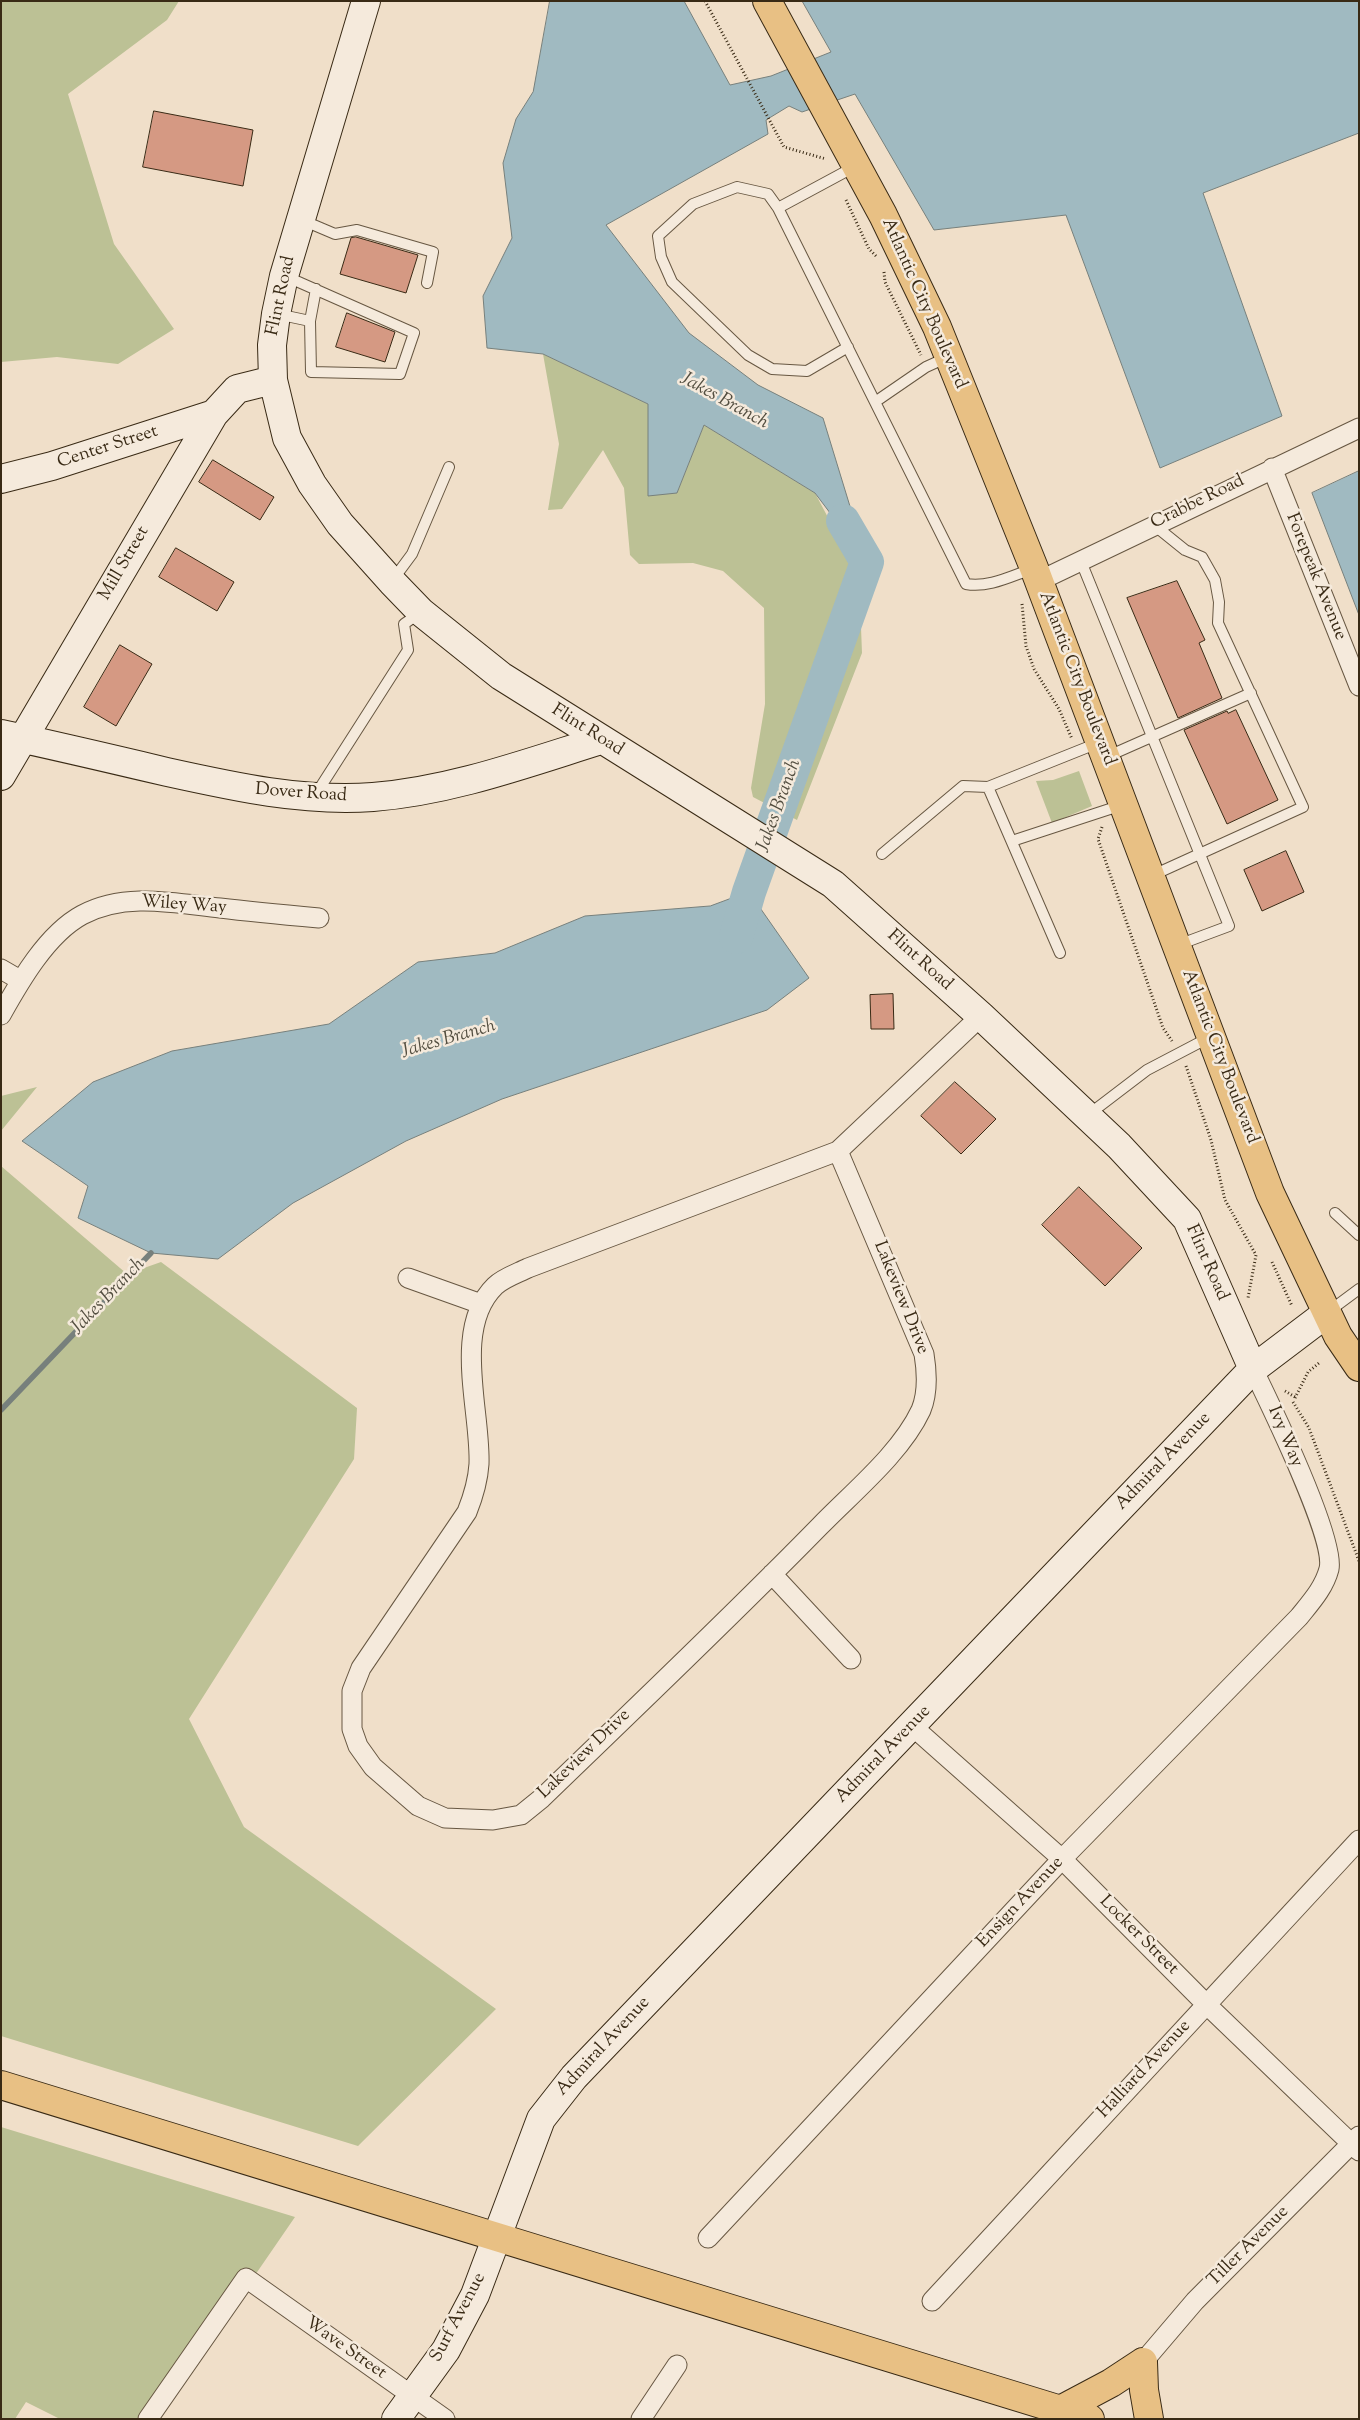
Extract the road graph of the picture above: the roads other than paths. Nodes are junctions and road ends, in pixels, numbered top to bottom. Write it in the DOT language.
graph roads {
  1 [pos="366,1"];
  2 [pos="770,7"];
  3 [pos="846,171"];
  4 [pos="778,208"];
  5 [pos="301,219"];
  6 [pos="284,276"];
  7 [pos="427,283"];
  8 [pos="316,289"];
  9 [pos="276,314"];
  10 [pos="310,320"];
  11 [pos="848,347"];
  12 [pos="937,362"];
  13 [pos="273,380"];
  14 [pos="875,402"];
  15 [pos="214,414"];
  16 [pos="1359,428"];
  17 [pos="449,468"];
  18 [pos="1272,468"];
  19 [pos="1,479"];
  20 [pos="1154,525"];
  21 [pos="1080,559"];
  22 [pos="1028,575"];
  23 [pos="392,582"];
  24 [pos="422,612"];
  25 [pos="1359,686"];
  26 [pos="1251,693"];
  27 [pos="12,736"];
  28 [pos="1151,737"];
  29 [pos="601,740"];
  30 [pos="1102,750"];
  31 [pos="1,776"];
  32 [pos="988,787"];
  33 [pos="314,797"];
  34 [pos="1123,805"];
  35 [pos="1012,841"];
  36 [pos="882,854"];
  37 [pos="1200,856"];
  38 [pos="1150,876"];
  39 [pos="319,918"];
  40 [pos="1177,946"];
  41 [pos="1060,953"];
  42 [pos="1,969"];
  43 [pos="20,980"];
  44 [pos="1,1015"];
  45 [pos="981,1016"];
  46 [pos="1211,1037"];
  47 [pos="1087,1116"];
  48 [pos="838,1151"];
  49 [pos="1335,1213"];
  50 [pos="1359,1236"];
  51 [pos="408,1278"];
  52 [pos="1359,1289"];
  53 [pos="481,1304"];
  54 [pos="1227,1310"];
  55 [pos="1328,1313"];
  56 [pos="1359,1367"];
  57 [pos="1253,1369"];
  58 [pos="1329,1567"];
  59 [pos="772,1574"];
  60 [pos="850,1659"];
  61 [pos="912,1726"];
  62 [pos="1359,1840"];
  63 [pos="1062,1859"];
  64 [pos="1206,2004"];
  65 [pos="1,2085"];
  66 [pos="1356,2144"];
  67 [pos="498,2237"];
  68 [pos="708,2238"];
  69 [pos="932,2301"];
  70 [pos="1143,2362"];
  71 [pos="677,2365"];
  72 [pos="412,2397"];
  73 [pos="1065,2414"];
  74 [pos="148,2419"];
  75 [pos="396,2419"];
  76 [pos="445,2419"];
  77 [pos="641,2419"];
  78 [pos="1090,2419"];
  79 [pos="1150,2419"];
  1 -- 5 [label="street, Flint Road"];
  2 -- 3 [label="main road, Atlantic City Boulevard"];
  3 -- 4 [label="lane"];
  3 -- 12 [label="main road, Atlantic City Boulevard"];
  4 -- 11 [label="lane"];
  4 -- 11 [label="lane"];
  5 -- 6 [label="street, Flint Road"];
  5 -- 7 [label="lane"];
  6 -- 8 [label="lane"];
  6 -- 9 [label="street, Flint Road"];
  8 -- 10 [label="lane"];
  8 -- 10 [label="lane"];
  9 -- 10 [label="lane"];
  9 -- 13 [label="street, Flint Road"];
  11 -- 14 [label="lane"];
  12 -- 14 [label="lane"];
  12 -- 22 [label="main road, Atlantic City Boulevard"];
  13 -- 15 [label="street, Mill Street"];
  13 -- 23 [label="street, Flint Road"];
  14 -- 22 [label="lane"];
  15 -- 19 [label="street, Center Street"];
  15 -- 27 [label="street, Mill Street"];
  16 -- 18 [label="street, Crabbe Road"];
  17 -- 23 [label="lane"];
  18 -- 20 [label="street, Crabbe Road"];
  18 -- 25 [label="street, Forepeak Avenue"];
  20 -- 21 [label="street, Crabbe Road"];
  20 -- 26 [label="lane"];
  21 -- 22 [label="street, Crabbe Road"];
  21 -- 28 [label="lane"];
  22 -- 30 [label="main road, Atlantic City Boulevard"];
  23 -- 24 [label="street, Flint Road"];
  24 -- 29 [label="street, Flint Road"];
  24 -- 33 [label="lane"];
  26 -- 28 [label="lane"];
  26 -- 37 [label="lane"];
  27 -- 31 [label="street, Mill Street"];
  27 -- 33 [label="street, Dover Road"];
  28 -- 30 [label="lane"];
  28 -- 37 [label="lane"];
  29 -- 33 [label="street, Dover Road"];
  29 -- 45 [label="street, Flint Road"];
  30 -- 32 [label="lane"];
  30 -- 34 [label="main road, Atlantic City Boulevard"];
  32 -- 35 [label="lane"];
  32 -- 36 [label="lane"];
  34 -- 35 [label="lane"];
  34 -- 38 [label="main road, Atlantic City Boulevard"];
  35 -- 41 [label="lane"];
  37 -- 38 [label="lane"];
  37 -- 40 [label="lane"];
  38 -- 40 [label="main road, Atlantic City Boulevard"];
  39 -- 43 [label="street, Wiley Way"];
  40 -- 46 [label="main road, Atlantic City Boulevard"];
  42 -- 43 [label="street"];
  43 -- 44 [label="street, Wiley Way"];
  45 -- 47 [label="street, Flint Road"];
  45 -- 48 [label="street, Lakeview Drive"];
  46 -- 47 [label="lane"];
  46 -- 55 [label="main road, Atlantic City Boulevard"];
  47 -- 54 [label="street, Flint Road"];
  48 -- 53 [label="street, Lakeview Drive"];
  48 -- 59 [label="street, Lakeview Drive"];
  49 -- 50 [label="lane"];
  51 -- 53 [label="street"];
  52 -- 55 [label="lane"];
  53 -- 59 [label="street, Lakeview Drive"];
  54 -- 57 [label="street, Ivy Way"];
  55 -- 56 [label="main road, Atlantic City Boulevard"];
  55 -- 57 [label="street, Admiral Avenue"];
  57 -- 58 [label="street, Ivy Way"];
  57 -- 61 [label="street, Admiral Avenue"];
  58 -- 63 [label="street, Ensign Avenue"];
  59 -- 60 [label="street"];
  61 -- 63 [label="street, Locker Street"];
  61 -- 67 [label="street, Admiral Avenue"];
  62 -- 64 [label="street, Halliard Avenue"];
  63 -- 64 [label="street, Locker Street"];
  63 -- 68 [label="street, Ensign Avenue"];
  64 -- 66 [label="street, Locker Street"];
  64 -- 69 [label="street, Halliard Avenue"];
  65 -- 67 [label="main road"];
  66 -- 70 [label="street, Tiller Avenue"];
  67 -- 72 [label="street, Surf Avenue"];
  67 -- 73 [label="main road"];
  70 -- 73 [label="main road"];
  70 -- 79 [label="main road"];
  71 -- 77 [label="street"];
  72 -- 74 [label="street, Wave Street"];
  72 -- 75 [label="street, Surf Avenue"];
  72 -- 76 [label="street, Wave Street"];
  73 -- 78 [label="main road"];
}
